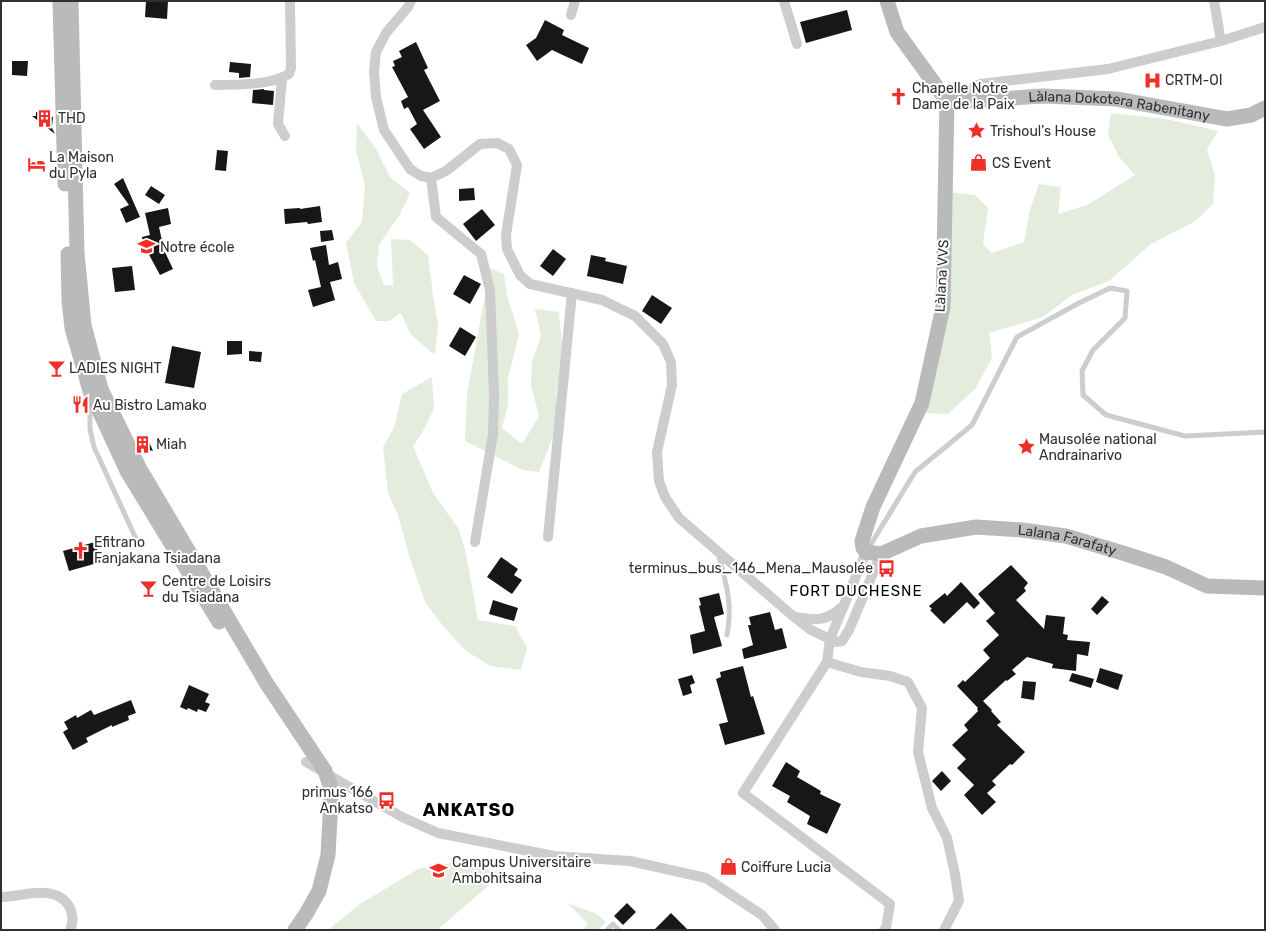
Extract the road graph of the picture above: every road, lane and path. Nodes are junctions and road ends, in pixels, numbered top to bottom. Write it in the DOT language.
graph roads {
  1 [pos="60,1"];
  2 [pos="71,1"];
  3 [pos="290,1"];
  4 [pos="411,1"];
  5 [pos="575,1"];
  6 [pos="784,1"];
  7 [pos="887,1"];
  8 [pos="1214,1"];
  9 [pos="571,16"];
  10 [pos="1265,27"];
  11 [pos="1221,41"];
  12 [pos="797,44"];
  13 [pos="282,78"];
  14 [pos="215,85"];
  15 [pos="947,101"];
  16 [pos="970,101"];
  17 [pos="1265,108"];
  18 [pos="285,136"];
  19 [pos="431,178"];
  20 [pos="572,294"];
  21 [pos="90,391"];
  22 [pos="1265,432"];
  23 [pos="548,537"];
  24 [pos="137,541"];
  25 [pos="475,542"];
  26 [pos="717,552"];
  27 [pos="873,553"];
  28 [pos="1265,588"];
  29 [pos="844,606"];
  30 [pos="792,616"];
  31 [pos="727,635"];
  32 [pos="830,639"];
  33 [pos="827,662"];
  34 [pos="306,762"];
  35 [pos="325,771"];
  36 [pos="331,798"];
  37 [pos="1,897"];
  38 [pos="70,930"];
  39 [pos="295,930"];
  40 [pos="607,930"];
  41 [pos="619,930"];
  42 [pos="775,930"];
  43 [pos="884,930"];
  44 [pos="944,930"];
  1 -- 21 [label="street"];
  2 -- 35 [label="street"];
  3 -- 13 [label="street"];
  4 -- 19 [label="street"];
  5 -- 9 [label="street"];
  6 -- 12 [label="street"];
  7 -- 15 [label="street"];
  8 -- 11 [label="street"];
  10 -- 11 [label="street"];
  11 -- 16 [label="street"];
  13 -- 14 [label="street"];
  13 -- 18 [label="street"];
  15 -- 16 [label="street, Làlana Dokotera Rabenitany"];
  15 -- 27 [label="street, Làlana VVS"];
  16 -- 17 [label="street, Làlana Dokotera Rabenitany"];
  19 -- 20 [label="street"];
  19 -- 25 [label="street"];
  20 -- 23 [label="street"];
  20 -- 26 [label="street"];
  21 -- 24 [label="lane"];
  21 -- 34 [label="street"];
  22 -- 27 [label="lane"];
  26 -- 30 [label="street"];
  26 -- 31 [label="lane"];
  27 -- 28 [label="street, Lalana Farafaty"];
  27 -- 29 [label="street"];
  27 -- 32 [label="street"];
  29 -- 30 [label="street"];
  29 -- 32 [label="street"];
  30 -- 32 [label="street"];
  32 -- 33 [label="street"];
  33 -- 43 [label="street"];
  33 -- 44 [label="street"];
  34 -- 35 [label="street"];
  34 -- 36 [label="street"];
  35 -- 36 [label="street"];
  35 -- 42 [label="street"];
  36 -- 39 [label="street"];
  37 -- 38 [label="street"];
  40 -- 41 [label="lane"];
}
